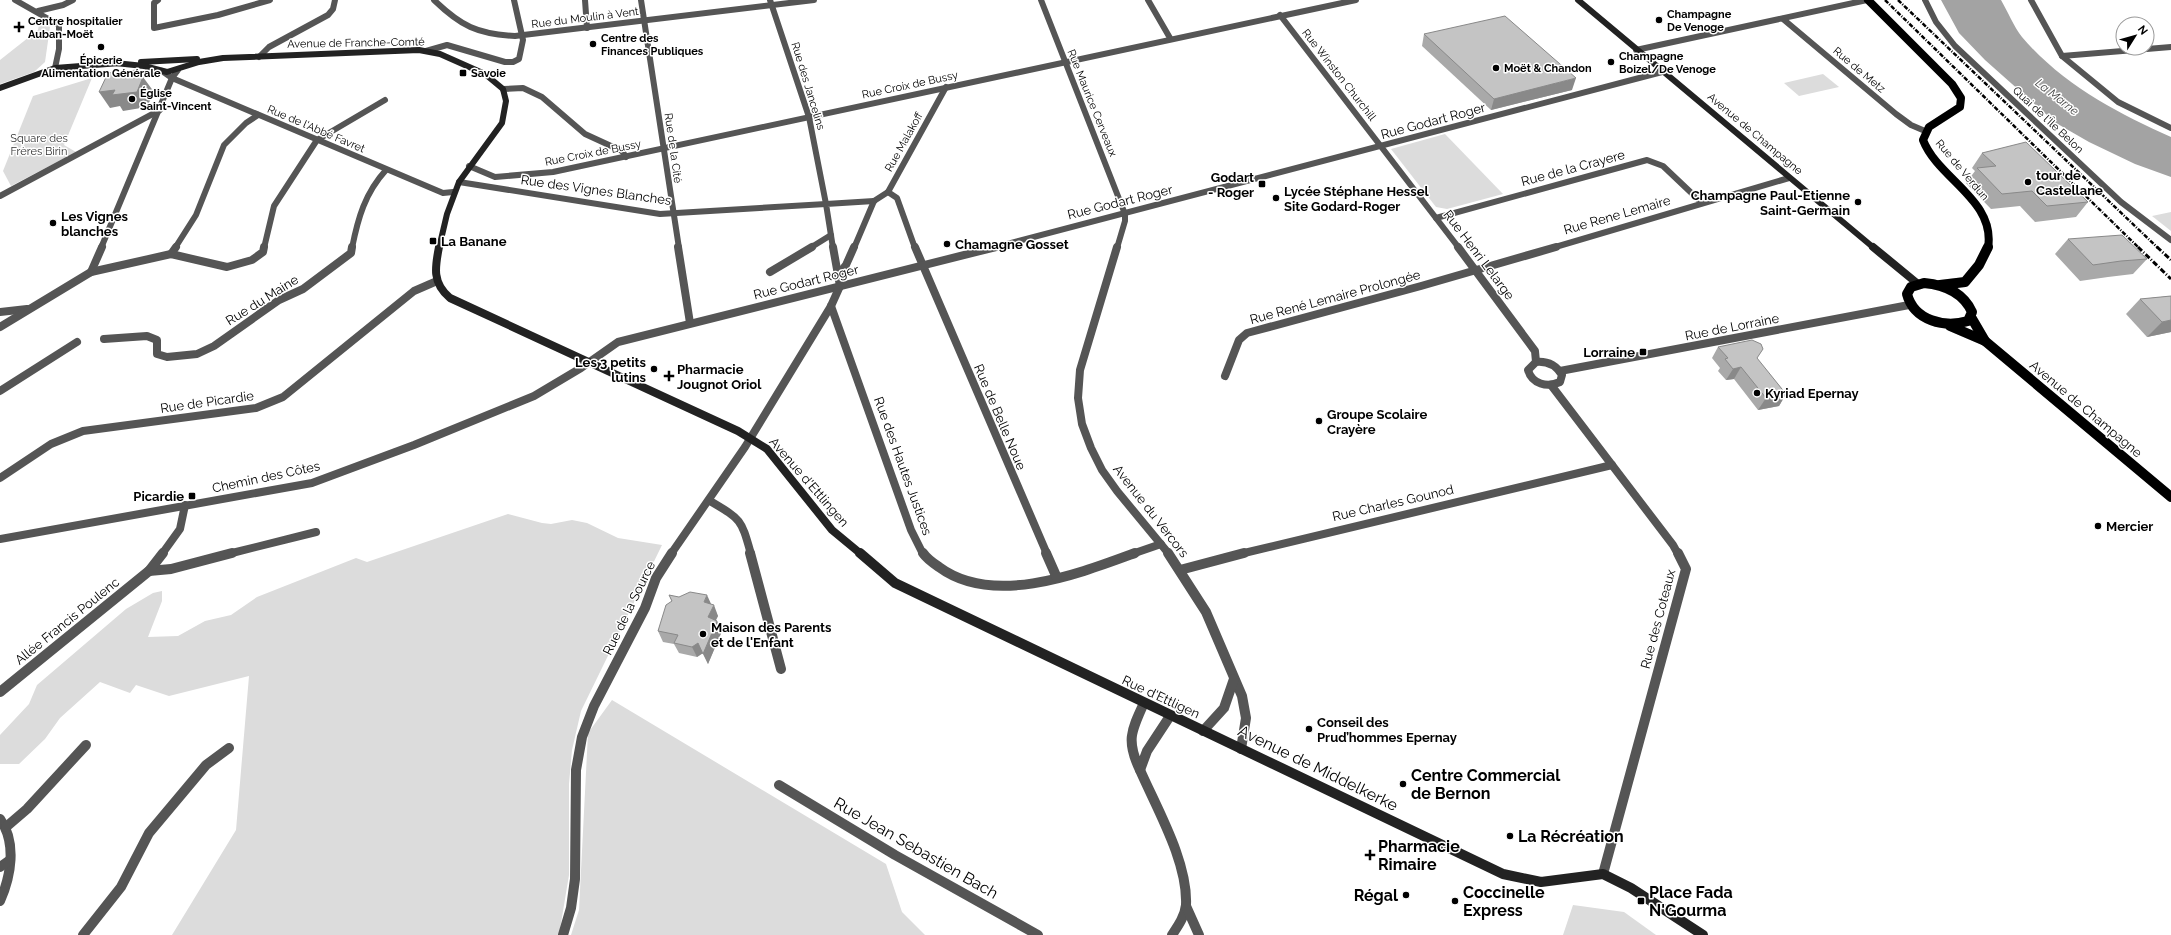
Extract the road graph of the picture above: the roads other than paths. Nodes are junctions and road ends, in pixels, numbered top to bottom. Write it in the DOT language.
graph roads {
  1 [pos="15,0"];
  2 [pos="73,0"];
  3 [pos="158,0"];
  4 [pos="270,0"];
  5 [pos="335,0"];
  6 [pos="434,0"];
  7 [pos="514,0"];
  8 [pos="585,0"];
  9 [pos="641,0"];
  10 [pos="814,0"];
  11 [pos="1041,0"];
  12 [pos="1148,0"];
  13 [pos="1356,0"];
  14 [pos="1578,0"];
  15 [pos="1868,0"];
  16 [pos="1926,0"];
  17 [pos="2030,0"];
  18 [pos="771,3"];
  19 [pos="38,11"];
  20 [pos="1280,15"];
  21 [pos="1783,19"];
  22 [pos="644,21"];
  23 [pos="587,28"];
  24 [pos="521,36"];
  25 [pos="1170,38"];
  26 [pos="2171,47"];
  27 [pos="1636,50"];
  28 [pos="426,51"];
  29 [pos="259,56"];
  30 [pos="2062,56"];
  31 [pos="223,58"];
  32 [pos="176,61"];
  33 [pos="1064,62"];
  34 [pos="115,63"];
  35 [pos="56,68"];
  36 [pos="178,70"];
  37 [pos="162,71"];
  38 [pos="1662,72"];
  39 [pos="172,78"];
  40 [pos="946,87"];
  41 [pos="0,88"];
  42 [pos="503,90"];
  43 [pos="385,100"];
  44 [pos="160,110"];
  45 [pos="258,115"];
  46 [pos="809,117"];
  47 [pos="2171,128"];
  48 [pos="1925,131"];
  49 [pos="317,140"];
  50 [pos="1382,147"];
  51 [pos="663,149"];
  52 [pos="626,157"];
  53 [pos="469,166"];
  54 [pos="386,170"];
  55 [pos="1789,178"];
  56 [pos="459,182"];
  57 [pos="453,192"];
  58 [pos="888,192"];
  59 [pos="0,196"];
  60 [pos="874,202"];
  61 [pos="1702,203"];
  62 [pos="826,204"];
  63 [pos="673,214"];
  64 [pos="1125,214"];
  65 [pos="1436,218"];
  66 [pos="831,235"];
  67 [pos="2171,240"];
  68 [pos="171,254"];
  69 [pos="922,265"];
  70 [pos="1475,269"];
  71 [pos="91,272"];
  72 [pos="770,272"];
  73 [pos="838,275"];
  74 [pos="437,282"];
  75 [pos="1965,282"];
  76 [pos="1918,284"];
  77 [pos="1940,285"];
  78 [pos="840,286"];
  79 [pos="1967,301"];
  80 [pos="1909,305"];
  81 [pos="831,306"];
  82 [pos="30,309"];
  83 [pos="0,312"];
  84 [pos="1971,317"];
  85 [pos="690,323"];
  86 [pos="1948,325"];
  87 [pos="0,327"];
  88 [pos="104,339"];
  89 [pos="1985,341"];
  90 [pos="77,342"];
  91 [pos="1536,362"];
  92 [pos="587,363"];
  93 [pos="1560,371"];
  94 [pos="1225,376"];
  95 [pos="1551,385"];
  96 [pos="0,391"];
  97 [pos="751,437"];
  98 [pos="1612,465"];
  99 [pos="0,478"];
  100 [pos="2171,496"];
  101 [pos="710,501"];
  102 [pos="185,505"];
  103 [pos="316,532"];
  104 [pos="0,539"];
  105 [pos="1161,544"];
  106 [pos="1180,570"];
  107 [pos="149,571"];
  108 [pos="1057,578"];
  109 [pos="781,669"];
  110 [pos="1234,679"];
  111 [pos="1109,687"];
  112 [pos="0,692"];
  113 [pos="1144,703"];
  114 [pos="1170,716"];
  115 [pos="1202,730"];
  116 [pos="86,745"];
  117 [pos="229,748"];
  118 [pos="1241,749"];
  119 [pos="1140,770"];
  120 [pos="779,785"];
  121 [pos="3,823"];
  122 [pos="10,860"];
  123 [pos="0,866"];
  124 [pos="1602,874"];
  125 [pos="0,901"];
  126 [pos="1186,906"];
  127 [pos="83,935"];
  128 [pos="563,935"];
  129 [pos="1038,935"];
  130 [pos="1172,935"];
  131 [pos="1199,935"];
  132 [pos="1703,935"];
  1 -- 19 [label="street"];
  2 -- 19 [label="street"];
  3 -- 4 [label="street"];
  5 -- 29 [label="street"];
  6 -- 24 [label="street, Rue du Moulin à Vent"];
  7 -- 24 [label="street"];
  8 -- 23 [label="street"];
  9 -- 22 [label="street, Rue de la Cité"];
  10 -- 18 [label="street, Rue du Moulin à Vent"];
  11 -- 33 [label="street, Rue Maurice Cerveaux"];
  12 -- 25 [label="street"];
  13 -- 20 [label="street, Rue Croix de Bussy"];
  14 -- 27 [label="street, Avenue de Champagne"];
  15 -- 21 [label="street"];
  15 -- 48 [label="main road, Rue de Verdun"];
  16 -- 67 [label="street, Quai de l'Île Belon"];
  17 -- 30 [label="street"];
  18 -- 22 [label="street, Rue du Moulin à Vent"];
  18 -- 46 [label="street, Rue des Jancelins"];
  19 -- 35 [label="street"];
  20 -- 25 [label="street, Rue Croix de Bussy"];
  20 -- 50 [label="street, Rue Winston Churchill"];
  21 -- 27 [label="street"];
  21 -- 48 [label="street, Rue de Metz"];
  22 -- 23 [label="street, Rue du Moulin à Vent"];
  22 -- 51 [label="street, Rue de la Cité"];
  23 -- 24 [label="street, Rue du Moulin à Vent"];
  24 -- 28 [label="street"];
  25 -- 33 [label="street, Rue Croix de Bussy"];
  26 -- 30 [label="street"];
  27 -- 38 [label="street, Avenue de Champagne"];
  28 -- 29 [label="street, Avenue de Franche-Comté"];
  28 -- 42 [label="street, Avenue de Franche-Comté"];
  29 -- 31 [label="street, Avenue de Franche-Comté"];
  30 -- 47 [label="street"];
  31 -- 32 [label="street, Avenue de Franche-Comté"];
  31 -- 36 [label="street, Avenue de Franche-Comté"];
  32 -- 34 [label="street, Avenue de Franche-Comté"];
  32 -- 36 [label="street"];
  32 -- 37 [label="street, Avenue de Franche-Comté"];
  33 -- 40 [label="street, Rue Croix de Bussy"];
  33 -- 64 [label="street, Rue Maurice Cerveaux"];
  34 -- 35 [label="street, Avenue de Franche-Comté"];
  34 -- 37 [label="street, Avenue de Franche-Comté"];
  35 -- 41 [label="street, Avenue de Franche-Comté"];
  36 -- 37 [label="street, Avenue de Franche-Comté"];
  36 -- 39 [label="street"];
  37 -- 39 [label="street, Rue de l'Abbé Favret"];
  38 -- 50 [label="street, Rue Godart Roger"];
  38 -- 55 [label="street, Avenue de Champagne"];
  39 -- 44 [label="street"];
  39 -- 45 [label="street, Rue de l'Abbé Favret"];
  40 -- 46 [label="street, Rue Croix de Bussy"];
  40 -- 58 [label="street, Rue Malakoff"];
  42 -- 52 [label="street"];
  42 -- 53 [label="street"];
  43 -- 49 [label="street"];
  44 -- 59 [label="street"];
  44 -- 71 [label="street"];
  45 -- 49 [label="street, Rue de l'Abbé Favret"];
  45 -- 68 [label="street"];
  46 -- 51 [label="street, Rue Croix de Bussy"];
  46 -- 62 [label="street, Rue des Jancelins"];
  48 -- 75 [label="main road, Rue de Verdun"];
  49 -- 54 [label="street, Rue de l'Abbé Favret"];
  49 -- 68 [label="street"];
  50 -- 64 [label="street, Rue Godart Roger"];
  50 -- 65 [label="street, Rue Henri Lelarge"];
  51 -- 52 [label="street, Rue Croix de Bussy"];
  51 -- 63 [label="street, Rue de la Cité"];
  52 -- 53 [label="street, Rue Croix de Bussy"];
  53 -- 56 [label="street"];
  54 -- 57 [label="street, Rue de l'Abbé Favret"];
  54 -- 88 [label="street, Rue du Maine"];
  55 -- 61 [label="street, Rue Rene Lemaire"];
  55 -- 76 [label="street, Avenue de Champagne"];
  56 -- 57 [label="street"];
  56 -- 63 [label="street, Rue des Vignes Blanches"];
  57 -- 74 [label="street"];
  58 -- 60 [label="street, Rue Malakoff"];
  58 -- 69 [label="street, Rue de Belle Noue"];
  60 -- 62 [label="street, Rue des Vignes Blanches"];
  60 -- 73 [label="street"];
  61 -- 65 [label="street, Rue de la Crayere"];
  61 -- 70 [label="street, Rue Rene Lemaire"];
  62 -- 63 [label="street, Rue des Vignes Blanches"];
  62 -- 66 [label="street, Rue des Jancelins"];
  63 -- 85 [label="street, Rue de la Cité"];
  64 -- 69 [label="street, Rue Godart Roger"];
  64 -- 105 [label="street, Avenue du Vercors"];
  65 -- 70 [label="street, Rue Henri Lelarge"];
  66 -- 72 [label="street"];
  66 -- 73 [label="street, Rue des Jancelins"];
  68 -- 71 [label="street"];
  69 -- 78 [label="street, Rue Godart Roger"];
  69 -- 108 [label="street, Rue de Belle Noue"];
  70 -- 91 [label="street, Rue Henri Lelarge"];
  70 -- 94 [label="street, Rue René Lemaire Prolongée"];
  71 -- 82 [label="street"];
  73 -- 78 [label="street, Rue des Jancelins"];
  74 -- 92 [label="street"];
  74 -- 99 [label="street, Rue de Picardie"];
  75 -- 77 [label="main road"];
  75 -- 79 [label="main road"];
  76 -- 77 [label="main road"];
  76 -- 80 [label="main road"];
  77 -- 79 [label="main road"];
  78 -- 81 [label="street, Rue de la Source"];
  78 -- 85 [label="street, Rue Godart Roger"];
  79 -- 84 [label="main road, Avenue de Champagne"];
  80 -- 86 [label="main road, Avenue de Champagne"];
  80 -- 93 [label="street, Rue de Lorraine"];
  81 -- 97 [label="street, Rue de la Source"];
  81 -- 108 [label="street, Rue des Hautes Justices"];
  82 -- 83 [label="street"];
  82 -- 87 [label="street"];
  84 -- 86 [label="main road"];
  84 -- 89 [label="main road, Avenue de Champagne"];
  85 -- 92 [label="street, Rue Godart Roger"];
  86 -- 89 [label="main road, Avenue de Champagne"];
  89 -- 100 [label="main road, Avenue de Champagne"];
  90 -- 96 [label="street"];
  91 -- 93 [label="street"];
  91 -- 95 [label="street"];
  92 -- 97 [label="street, Avenue d'Ettlingen"];
  92 -- 102 [label="street, Chemin des Côtes"];
  93 -- 95 [label="street"];
  95 -- 98 [label="street, Rue des Coteaux"];
  97 -- 101 [label="street, Rue de la Source"];
  97 -- 111 [label="street, Avenue d'Ettlingen"];
  98 -- 106 [label="street, Rue Charles Gounod"];
  98 -- 124 [label="street, Rue des Coteaux"];
  101 -- 109 [label="street"];
  101 -- 128 [label="street, Rue de la Source"];
  102 -- 104 [label="street, Chemin des Côtes"];
  102 -- 107 [label="street, Allée Francis Poulenc"];
  103 -- 107 [label="street"];
  105 -- 106 [label="street, Avenue du Vercors"];
  105 -- 108 [label="street, Rue des Hautes Justices"];
  106 -- 110 [label="street, Avenue du Vercors"];
  107 -- 112 [label="street, Allée Francis Poulenc"];
  110 -- 115 [label="street"];
  110 -- 118 [label="street, Avenue du Vercors"];
  111 -- 113 [label="street, Rue d'Ettligen"];
  113 -- 114 [label="street, Rue d'Ettligen"];
  113 -- 119 [label="street"];
  114 -- 115 [label="street, Rue d'Ettligen"];
  114 -- 119 [label="street"];
  115 -- 118 [label="street, Avenue de Middelkerke"];
  116 -- 121 [label="street"];
  117 -- 127 [label="street"];
  118 -- 124 [label="street, Avenue de Middelkerke"];
  119 -- 126 [label="street"];
  120 -- 129 [label="street, Rue Jean Sebastien Bach"];
  121 -- 122 [label="street"];
  122 -- 123 [label="street"];
  122 -- 125 [label="street"];
  124 -- 132 [label="street"];
  126 -- 130 [label="street"];
  126 -- 131 [label="street"];
}
